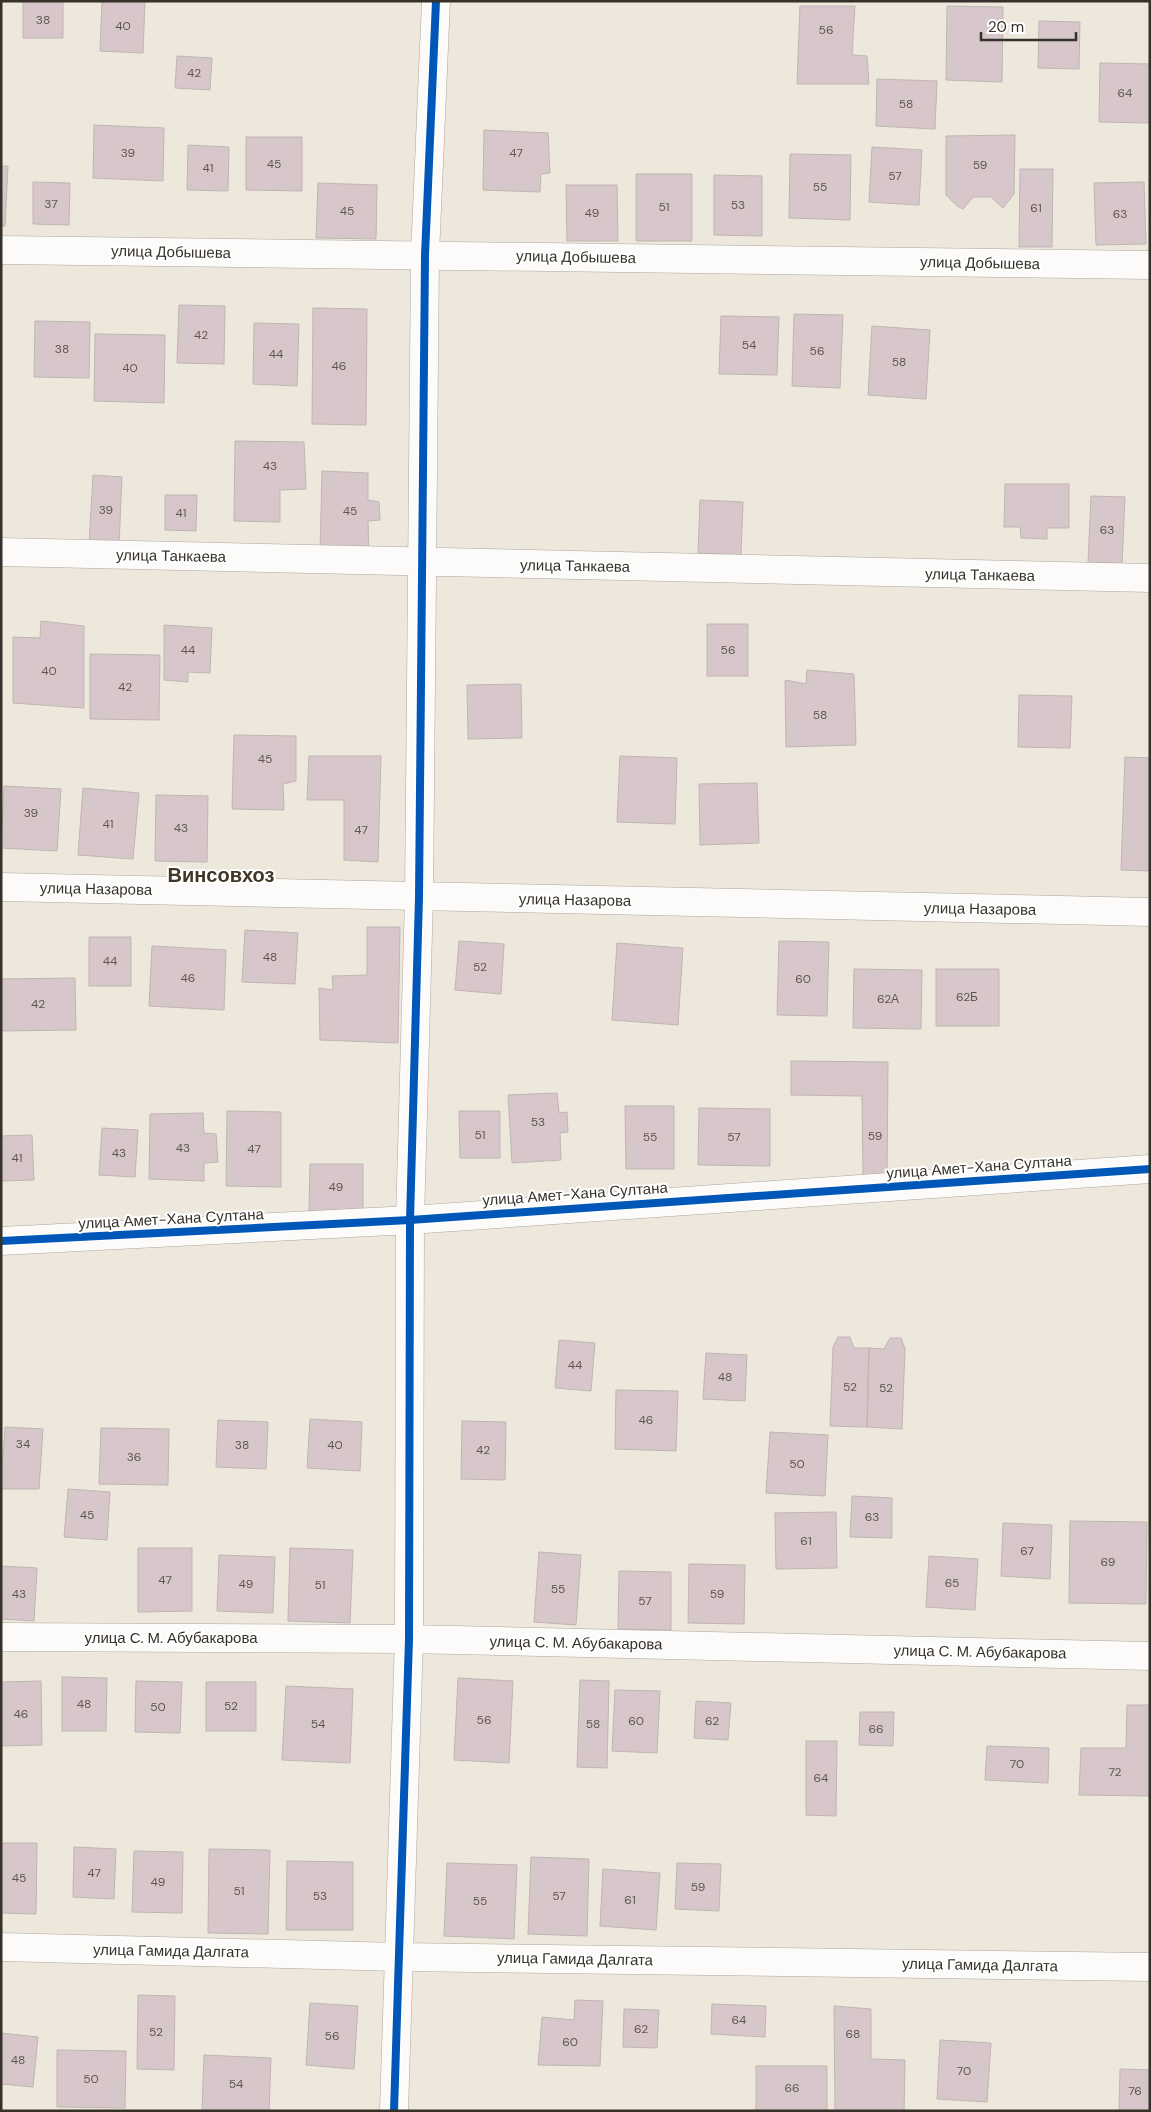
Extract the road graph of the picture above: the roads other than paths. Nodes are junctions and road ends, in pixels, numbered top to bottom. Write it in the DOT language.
graph roads {
  1 [pos="436,1"];
  2 [pos="1,250"];
  3 [pos="425,255"];
  4 [pos="1150,266"];
  5 [pos="1,552"];
  6 [pos="424,562"];
  7 [pos="1150,578"];
  8 [pos="1,887"];
  9 [pos="420,897"];
  10 [pos="1150,912"];
  11 [pos="1150,1169"];
  12 [pos="410,1220"];
  13 [pos="1,1241"];
  14 [pos="1,1637"];
  15 [pos="409,1640"];
  16 [pos="1150,1656"];
  17 [pos="1,1947"];
  18 [pos="399,1957"];
  19 [pos="1150,1967"];
  20 [pos="394,2111"];
  1 -- 3 [label="street"];
  2 -- 3 [label="street, улица Добышева"];
  3 -- 4 [label="street, улица Добышева"];
  3 -- 6 [label="street"];
  5 -- 6 [label="street, улица Танкаева"];
  6 -- 7 [label="street, улица Танкаева"];
  6 -- 9 [label="street"];
  8 -- 9 [label="street, улица Назарова"];
  9 -- 10 [label="street, улица Назарова"];
  9 -- 12 [label="street"];
  11 -- 12 [label="street, улица Амет-Хана Султана"];
  12 -- 13 [label="street, улица Амет-Хана Султана"];
  12 -- 15 [label="street"];
  14 -- 15 [label="street, улица С. М. Абубакарова"];
  15 -- 16 [label="street, улица С. М. Абубакарова"];
  15 -- 18 [label="street"];
  17 -- 18 [label="street, улица Гамида Далгата"];
  18 -- 19 [label="street, улица Гамида Далгата"];
  18 -- 20 [label="street"];
}
